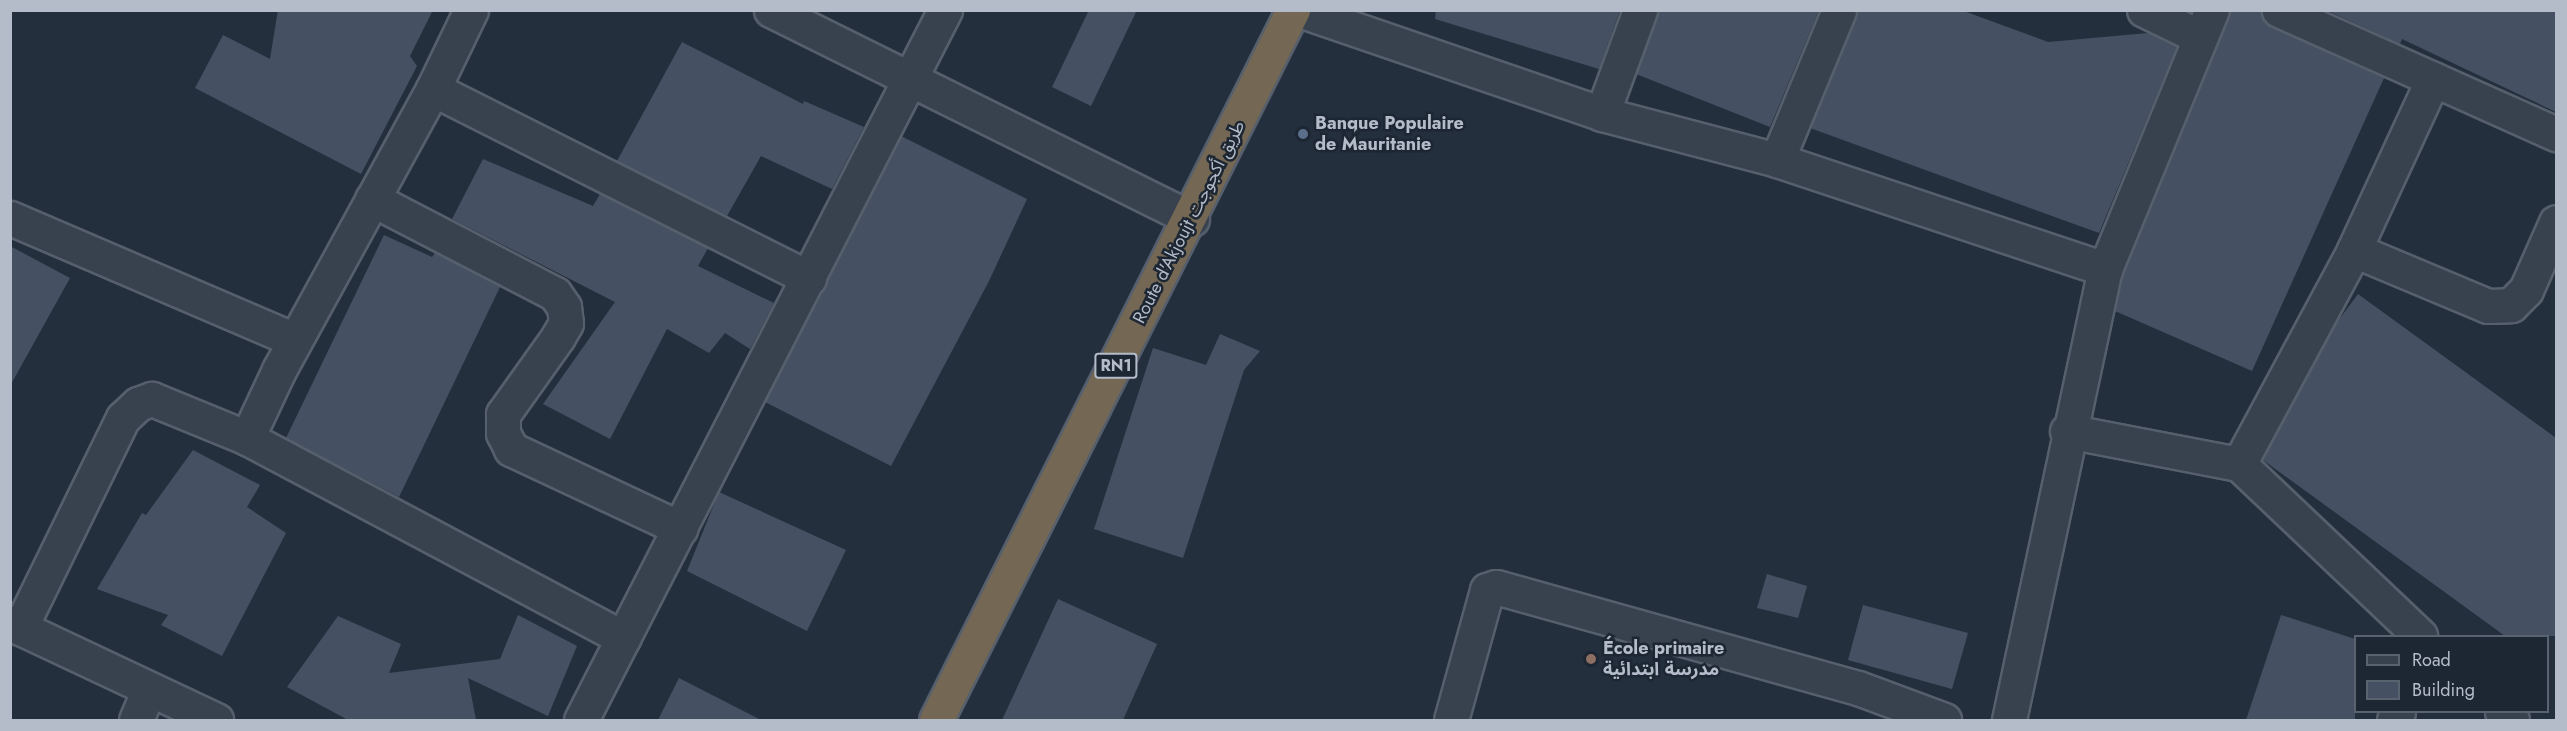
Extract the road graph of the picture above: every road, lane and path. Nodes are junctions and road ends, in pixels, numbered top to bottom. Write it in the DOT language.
graph roads {
  1 [pos="471,10"];
  2 [pos="771,10"];
  3 [pos="945,10"];
  4 [pos="1293,10"];
  5 [pos="1299,10"];
  6 [pos="1640,10"];
  7 [pos="1839,10"];
  8 [pos="2144,10"];
  9 [pos="2279,10"];
  10 [pos="2205,23"];
  11 [pos="913,78"];
  12 [pos="2433,79"];
  13 [pos="433,89"];
  14 [pos="1602,114"];
  15 [pos="2556,134"];
  16 [pos="1777,160"];
  17 [pos="372,199"];
  18 [pos="10,218"];
  19 [pos="1192,219"];
  20 [pos="2556,222"];
  21 [pos="2354,250"];
  22 [pos="2105,268"];
  23 [pos="809,278"];
  24 [pos="295,340"];
  25 [pos="2067,431"];
  26 [pos="247,438"];
  27 [pos="2239,464"];
  28 [pos="680,528"];
  29 [pos="15,625"];
  30 [pos="2419,635"];
  31 [pos="622,638"];
  32 [pos="149,690"];
  33 [pos="136,720"];
  34 [pos="216,720"];
  35 [pos="581,720"];
  36 [pos="937,720"];
  37 [pos="1451,720"];
  38 [pos="1944,720"];
  39 [pos="2009,720"];
  1 -- 13 [label="street"];
  2 -- 11 [label="street"];
  3 -- 11 [label="street"];
  4 -- 19 [label="highway, Route d'Akjoujt طريق أكجوجت / RN1"];
  5 -- 14 [label="street"];
  6 -- 14 [label="street"];
  7 -- 16 [label="street"];
  8 -- 10 [label="street"];
  9 -- 12 [label="street"];
  10 -- 22 [label="street"];
  11 -- 19 [label="street"];
  11 -- 23 [label="street"];
  12 -- 15 [label="street"];
  12 -- 21 [label="street"];
  13 -- 17 [label="street"];
  13 -- 23 [label="street"];
  14 -- 16 [label="street"];
  16 -- 22 [label="street"];
  17 -- 24 [label="street"];
  17 -- 28 [label="street"];
  18 -- 24 [label="street"];
  19 -- 36 [label="highway, Route d'Akjoujt طريق أكجوجت / RN1"];
  20 -- 21 [label="street"];
  21 -- 27 [label="street"];
  22 -- 25 [label="street"];
  23 -- 28 [label="street"];
  24 -- 26 [label="street"];
  25 -- 27 [label="street"];
  25 -- 39 [label="street"];
  26 -- 29 [label="street"];
  26 -- 31 [label="street"];
  27 -- 30 [label="street"];
  28 -- 31 [label="street"];
  29 -- 32 [label="street"];
  31 -- 35 [label="street"];
  32 -- 33 [label="street"];
  32 -- 34 [label="street"];
  37 -- 38 [label="street"];
}
